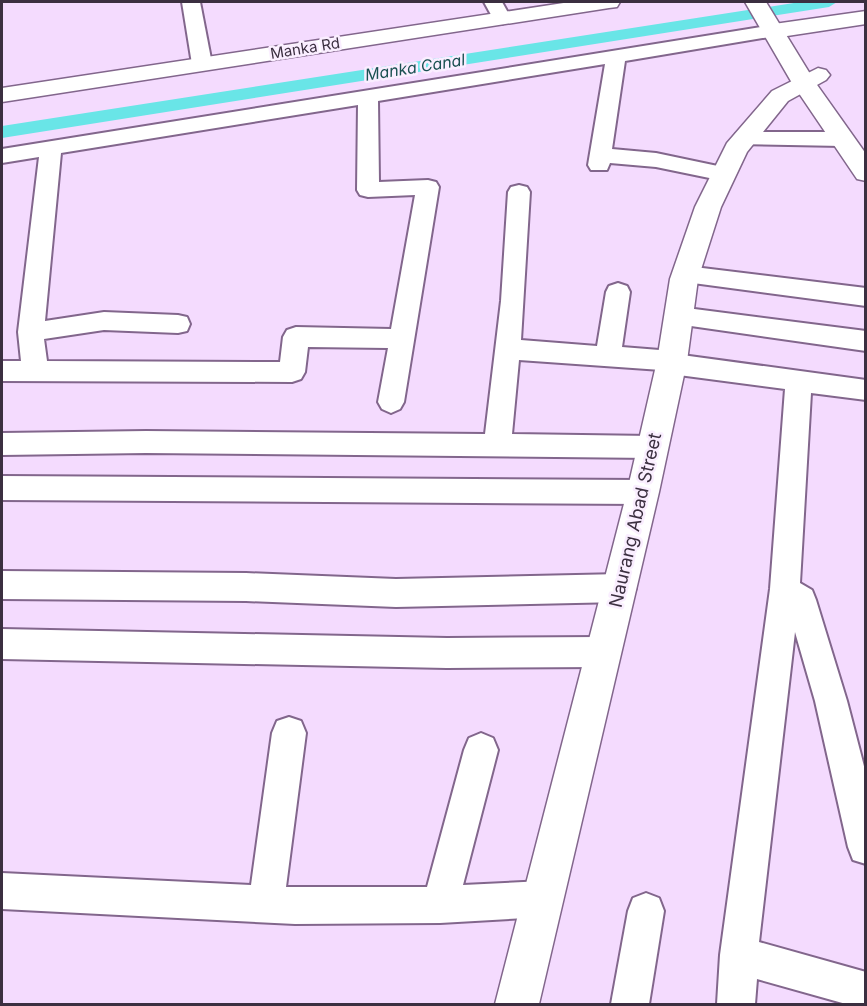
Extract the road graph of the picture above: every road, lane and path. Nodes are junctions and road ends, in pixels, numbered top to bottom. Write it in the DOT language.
graph roads {
  1 [pos="191,2"];
  2 [pos="609,2"];
  3 [pos="755,2"];
  4 [pos="578,4"];
  5 [pos="497,10"];
  6 [pos="866,17"];
  7 [pos="778,20"];
  8 [pos="616,56"];
  9 [pos="202,64"];
  10 [pos="811,79"];
  11 [pos="2,95"];
  12 [pos="368,96"];
  13 [pos="744,139"];
  14 [pos="842,139"];
  15 [pos="866,140"];
  16 [pos="51,148"];
  17 [pos="2,156"];
  18 [pos="866,173"];
  19 [pos="724,174"];
  20 [pos="519,192"];
  21 [pos="686,275"];
  22 [pos="618,292"];
  23 [pos="866,297"];
  24 [pos="679,316"];
  25 [pos="178,324"];
  26 [pos="31,332"];
  27 [pos="402,339"];
  28 [pos="866,341"];
  29 [pos="508,349"];
  30 [pos="608,356"];
  31 [pos="672,362"];
  32 [pos="35,370"];
  33 [pos="2,371"];
  34 [pos="799,381"];
  35 [pos="866,390"];
  36 [pos="391,402"];
  37 [pos="2,444"];
  38 [pos="497,447"];
  39 [pos="652,447"];
  40 [pos="2,488"];
  41 [pos="644,492"];
  42 [pos="2,585"];
  43 [pos="621,588"];
  44 [pos="785,589"];
  45 [pos="2,644"];
  46 [pos="603,652"];
  47 [pos="289,733"];
  48 [pos="481,750"];
  49 [pos="866,847"];
  50 [pos="2,891"];
  51 [pos="544,899"];
  52 [pos="266,904"];
  53 [pos="440,905"];
  54 [pos="646,911"];
  55 [pos="739,955"];
  56 [pos="866,991"];
  57 [pos="517,1005"];
  58 [pos="630,1005"];
  59 [pos="736,1005"];
  1 -- 9 [label="street"];
  2 -- 4 [label="main road, Manka Rd"];
  3 -- 7 [label="main road"];
  4 -- 5 [label="main road, Manka Rd"];
  5 -- 9 [label="main road, Manka Rd"];
  6 -- 7 [label="main road"];
  7 -- 8 [label="street"];
  7 -- 10 [label="main road"];
  8 -- 12 [label="street"];
  8 -- 19 [label="street"];
  9 -- 11 [label="main road, Manka Rd"];
  10 -- 13 [label="main road, Naurang Abad Street"];
  10 -- 14 [label="main road"];
  10 -- 15 [label="main road"];
  12 -- 16 [label="street"];
  12 -- 27 [label="street"];
  13 -- 14 [label="street"];
  13 -- 19 [label="main road, Naurang Abad Street"];
  14 -- 18 [label="main road"];
  16 -- 17 [label="street"];
  16 -- 26 [label="street"];
  19 -- 21 [label="main road, Naurang Abad Street"];
  20 -- 29 [label="street"];
  21 -- 23 [label="street"];
  21 -- 24 [label="main road, Naurang Abad Street"];
  22 -- 30 [label="street"];
  24 -- 28 [label="street"];
  24 -- 31 [label="main road, Naurang Abad Street"];
  25 -- 26 [label="street"];
  26 -- 32 [label="street"];
  27 -- 32 [label="street"];
  27 -- 36 [label="street"];
  29 -- 30 [label="street"];
  29 -- 38 [label="street"];
  30 -- 31 [label="street"];
  31 -- 34 [label="street"];
  31 -- 39 [label="main road, Naurang Abad Street"];
  32 -- 33 [label="street"];
  34 -- 35 [label="street"];
  34 -- 44 [label="street"];
  37 -- 38 [label="street"];
  38 -- 39 [label="street"];
  39 -- 41 [label="main road, Naurang Abad Street"];
  40 -- 41 [label="street"];
  41 -- 43 [label="main road, Naurang Abad Street"];
  42 -- 43 [label="street"];
  43 -- 46 [label="main road, Naurang Abad Street"];
  44 -- 49 [label="street"];
  44 -- 55 [label="street"];
  45 -- 46 [label="street"];
  46 -- 51 [label="main road, Naurang Abad Street"];
  47 -- 52 [label="street"];
  48 -- 53 [label="street"];
  50 -- 52 [label="street"];
  51 -- 53 [label="street"];
  51 -- 57 [label="main road, Naurang Abad Street"];
  52 -- 53 [label="street"];
  54 -- 58 [label="street"];
  55 -- 56 [label="street"];
  55 -- 59 [label="street"];
}
